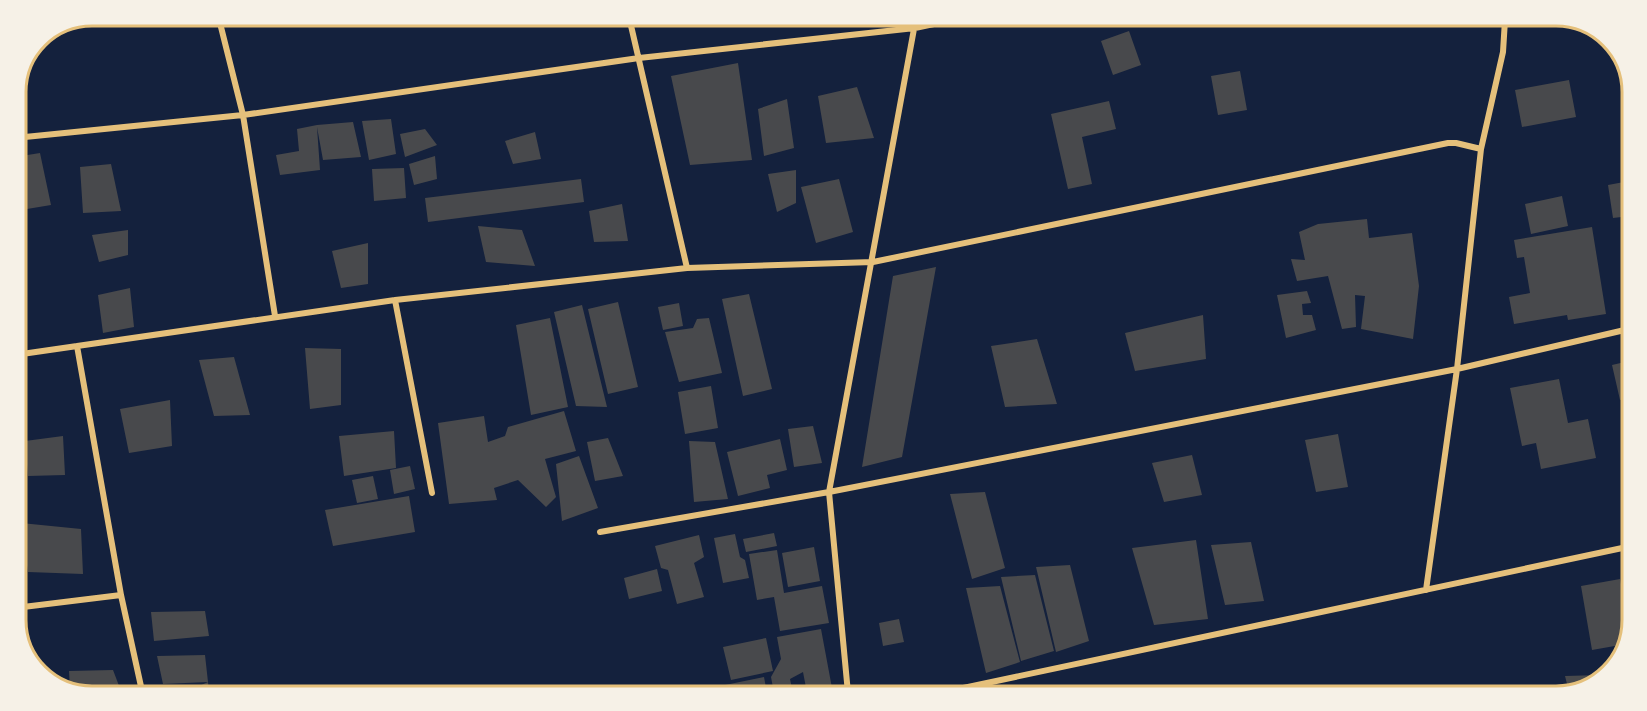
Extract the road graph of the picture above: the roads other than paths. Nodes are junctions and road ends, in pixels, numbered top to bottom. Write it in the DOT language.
graph roads {
  1 [pos="221,26"];
  2 [pos="631,26"];
  3 [pos="924,26"];
  4 [pos="1505,26"];
  5 [pos="915,28"];
  6 [pos="639,58"];
  7 [pos="243,114"];
  8 [pos="26,137"];
  9 [pos="1481,149"];
  10 [pos="873,262"];
  11 [pos="687,268"];
  12 [pos="395,300"];
  13 [pos="275,316"];
  14 [pos="1621,331"];
  15 [pos="77,346"];
  16 [pos="26,353"];
  17 [pos="1457,369"];
  18 [pos="829,492"];
  19 [pos="432,493"];
  20 [pos="600,532"];
  21 [pos="1622,548"];
  22 [pos="1426,590"];
  23 [pos="121,595"];
  24 [pos="26,607"];
  25 [pos="141,686"];
  26 [pos="847,686"];
  27 [pos="973,686"];
  1 -- 7 [label="street"];
  2 -- 6 [label="street"];
  3 -- 5 [label="street"];
  4 -- 9 [label="street"];
  5 -- 6 [label="street"];
  5 -- 10 [label="street"];
  6 -- 7 [label="street"];
  6 -- 11 [label="street"];
  7 -- 8 [label="street"];
  7 -- 13 [label="street"];
  9 -- 10 [label="street"];
  9 -- 17 [label="street"];
  10 -- 11 [label="street"];
  10 -- 18 [label="street"];
  11 -- 12 [label="street"];
  12 -- 13 [label="street"];
  12 -- 19 [label="street"];
  13 -- 15 [label="street"];
  14 -- 17 [label="street"];
  15 -- 16 [label="street"];
  15 -- 23 [label="street"];
  17 -- 18 [label="street"];
  17 -- 22 [label="street"];
  18 -- 20 [label="street"];
  18 -- 26 [label="street"];
  21 -- 22 [label="street"];
  22 -- 27 [label="street"];
  23 -- 24 [label="street"];
  23 -- 25 [label="street"];
}
